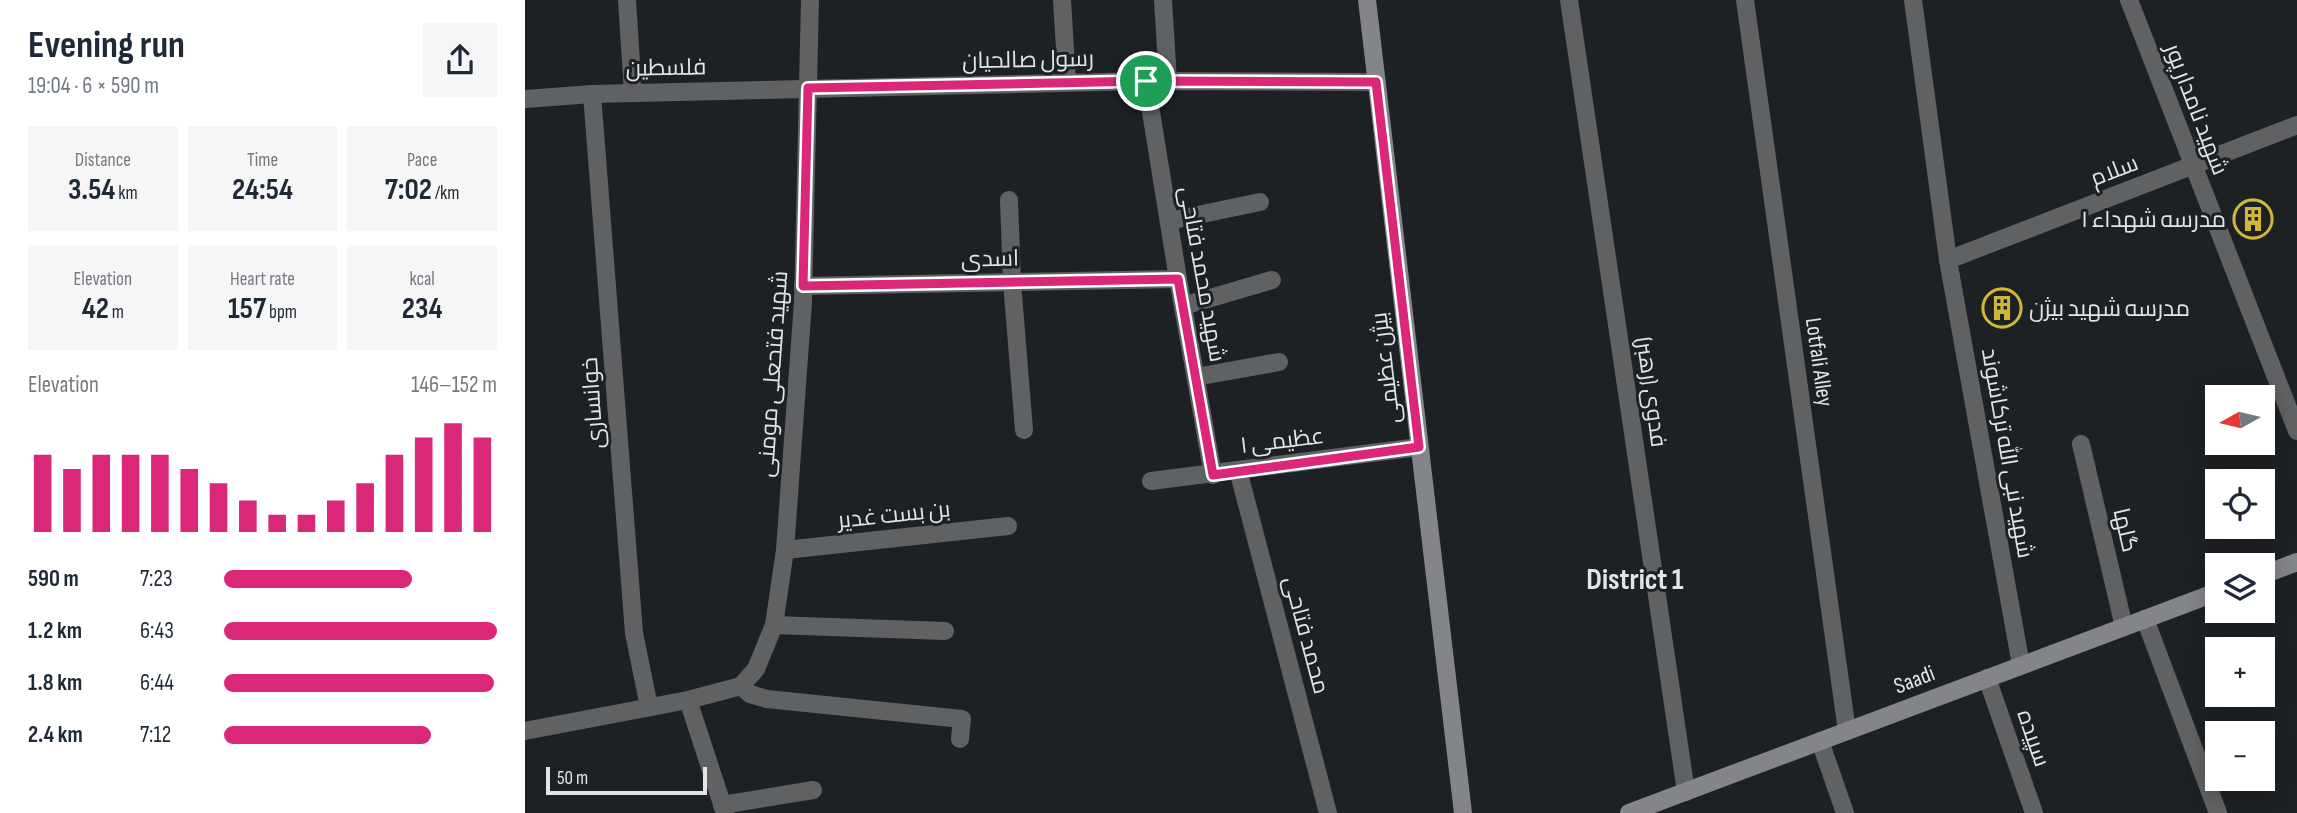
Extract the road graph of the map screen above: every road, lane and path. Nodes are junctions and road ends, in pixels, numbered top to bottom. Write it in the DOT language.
graph roads {
  1 [pos="627,0"];
  2 [pos="810,0"];
  3 [pos="1062,0"];
  4 [pos="1163,0"];
  5 [pos="1367,0"];
  6 [pos="1569,0"];
  7 [pos="1745,0"];
  8 [pos="1913,0"];
  9 [pos="2129,0"];
  10 [pos="1146,81"];
  11 [pos="1168,81"];
  12 [pos="1067,82"];
  13 [pos="1376,82"];
  14 [pos="808,88"];
  15 [pos="633,93"];
  16 [pos="592,94"];
  17 [pos="525,99"];
  18 [pos="2297,125"];
  19 [pos="2193,165"];
  20 [pos="1009,200"];
  21 [pos="1260,202"];
  22 [pos="1169,221"];
  23 [pos="1948,260"];
  24 [pos="1178,279"];
  25 [pos="1272,280"];
  26 [pos="1012,282"];
  27 [pos="803,286"];
  28 [pos="1183,306"];
  29 [pos="1279,362"];
  30 [pos="1196,377"];
  31 [pos="1024,430"];
  32 [pos="2297,431"];
  33 [pos="2081,444"];
  34 [pos="1419,447"];
  35 [pos="1238,470"];
  36 [pos="1213,475"];
  37 [pos="1151,481"];
  38 [pos="1009,526"];
  39 [pos="785,550"];
  40 [pos="2297,562"];
  41 [pos="2275,570"];
  42 [pos="2205,596"];
  43 [pos="2145,619"];
  44 [pos="774,625"];
  45 [pos="2124,627"];
  46 [pos="945,631"];
  47 [pos="2021,665"];
  48 [pos="1987,678"];
  49 [pos="741,686"];
  50 [pos="688,699"];
  51 [pos="649,707"];
  52 [pos="525,731"];
  53 [pos="1847,731"];
  54 [pos="961,739"];
  55 [pos="1820,741"];
  56 [pos="813,790"];
  57 [pos="1686,792"];
  58 [pos="724,809"];
  59 [pos="1647,810"];
  60 [pos="1328,813"];
  61 [pos="1463,813"];
  62 [pos="1629,813"];
  63 [pos="1845,813"];
  64 [pos="2034,813"];
  65 [pos="2218,813"];
  1 -- 15 [label="street"];
  2 -- 14 [label="street, شهید فتحعلی مومنی"];
  3 -- 12 [label="street"];
  4 -- 11 [label="street"];
  5 -- 13 [label="main road, بیژن عظیمی"];
  6 -- 57 [label="street, فدوی (رهبر)"];
  7 -- 53 [label="street, Lotfali Alley"];
  8 -- 23 [label="street, شهید نبی الله ترکاشوند"];
  9 -- 19 [label="street, شهید نامدار پور"];
  10 -- 11 [label="street, رسول صالحیان"];
  10 -- 12 [label="street, رسول صالحیان"];
  10 -- 22 [label="street, شهید محمد فتاحی"];
  11 -- 13 [label="street, رسول صالحیان"];
  12 -- 14 [label="street, رسول صالحیان"];
  13 -- 34 [label="main road, بیژن عظیمی"];
  14 -- 15 [label="street, فلسطین"];
  14 -- 27 [label="street, شهید فتحعلی مومنی"];
  15 -- 16 [label="street, فلسطین"];
  16 -- 17 [label="street, فلسطین"];
  16 -- 51 [label="street, خوانساری"];
  18 -- 19 [label="street, سلام"];
  19 -- 23 [label="street, سلام"];
  19 -- 32 [label="street, شهید نامدار پور"];
  20 -- 26 [label="street"];
  21 -- 22 [label="street"];
  22 -- 24 [label="street, شهید محمد فتاحی"];
  23 -- 47 [label="street, شهید نبی الله ترکاشوند"];
  24 -- 26 [label="street, اسدی"];
  24 -- 28 [label="street, شهید محمد فتاحی"];
  25 -- 28 [label="street"];
  26 -- 27 [label="street, اسدی"];
  26 -- 31 [label="street"];
  27 -- 39 [label="street, شهید فتحعلی مومنی"];
  28 -- 30 [label="street, شهید محمد فتاحی"];
  29 -- 30 [label="street"];
  30 -- 36 [label="street, شهید محمد فتاحی"];
  33 -- 45 [label="street, گلها"];
  34 -- 35 [label="street, عظیمی ۱"];
  34 -- 61 [label="main road, بیژن عظیمی"];
  35 -- 36 [label="street, عظیمی ۱"];
  35 -- 60 [label="street, محمد فتاحی"];
  36 -- 37 [label="street, عظیمی ۱"];
  38 -- 39 [label="street, بن بست غدیر"];
  39 -- 44 [label="street, شهید فتحعلی مومنی"];
  40 -- 41 [label="main road"];
  42 -- 43 [label="main road, Saadi"];
  43 -- 45 [label="main road, Saadi"];
  43 -- 65 [label="street"];
  44 -- 46 [label="street"];
  44 -- 49 [label="street, شهید فتحعلی مومنی"];
  45 -- 47 [label="main road, Saadi"];
  47 -- 48 [label="main road, Saadi"];
  48 -- 53 [label="main road, Saadi"];
  48 -- 64 [label="street, سپیده"];
  49 -- 50 [label="street"];
  49 -- 54 [label="street"];
  50 -- 51 [label="street"];
  50 -- 58 [label="street"];
  51 -- 52 [label="street"];
  53 -- 55 [label="main road, Saadi"];
  55 -- 57 [label="main road, Saadi"];
  55 -- 63 [label="street"];
  56 -- 58 [label="street"];
  57 -- 59 [label="main road, Saadi"];
  59 -- 62 [label="main road, Saadi"];
}
